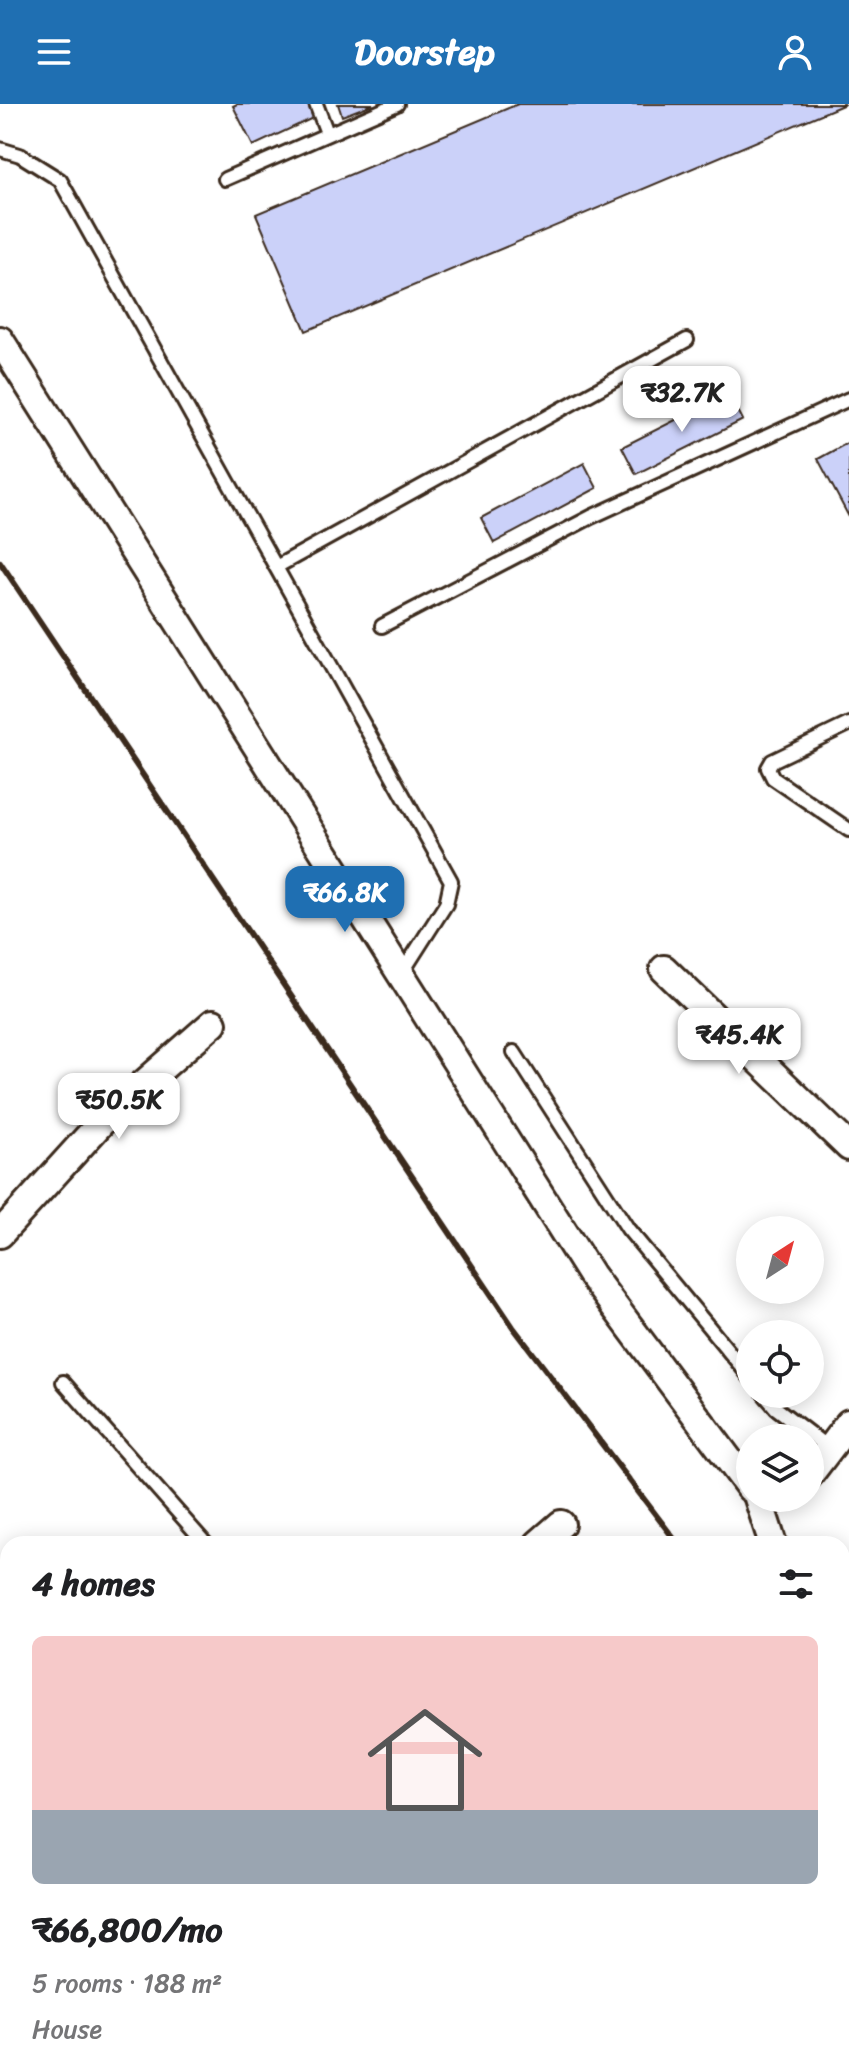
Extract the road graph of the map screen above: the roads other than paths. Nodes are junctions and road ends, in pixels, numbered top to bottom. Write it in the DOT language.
graph roads {
  1 [pos="316,104"];
  2 [pos="397,104"];
  3 [pos="327,133"];
  4 [pos="0,149"];
  5 [pos="225,179"];
  6 [pos="0,340"];
  7 [pos="687,340"];
  8 [pos="849,399"];
  9 [pos="276,567"];
  10 [pos="382,626"];
  11 [pos="849,724"];
  12 [pos="849,830"];
  13 [pos="664,969"];
  14 [pos="401,974"];
  15 [pos="213,1023"];
  16 [pos="514,1052"];
  17 [pos="849,1147"];
  18 [pos="0,1234"];
  19 [pos="736,1360"];
  20 [pos="63,1382"];
  21 [pos="776,1408"];
  22 [pos="849,1423"];
  23 [pos="831,1450"];
  24 [pos="824,1458"];
  25 [pos="736,1463"];
  26 [pos="766,1512"];
  27 [pos="561,1524"];
  28 [pos="199,1536"];
  29 [pos="547,1536"];
  30 [pos="771,1536"];
  1 -- 3 [label="lane"];
  2 -- 3 [label="lane"];
  3 -- 5 [label="lane"];
  4 -- 9 [label="lane"];
  6 -- 14 [label="street"];
  7 -- 9 [label="lane"];
  8 -- 10 [label="lane"];
  9 -- 14 [label="lane"];
  11 -- 12 [label="lane"];
  13 -- 17 [label="street"];
  14 -- 25 [label="street"];
  15 -- 18 [label="street"];
  16 -- 19 [label="lane"];
  20 -- 28 [label="lane"];
  21 -- 23 [label="lane"];
  22 -- 23 [label="street"];
  23 -- 24 [label="street"];
  26 -- 30 [label="street"];
  27 -- 29 [label="street"];
}
